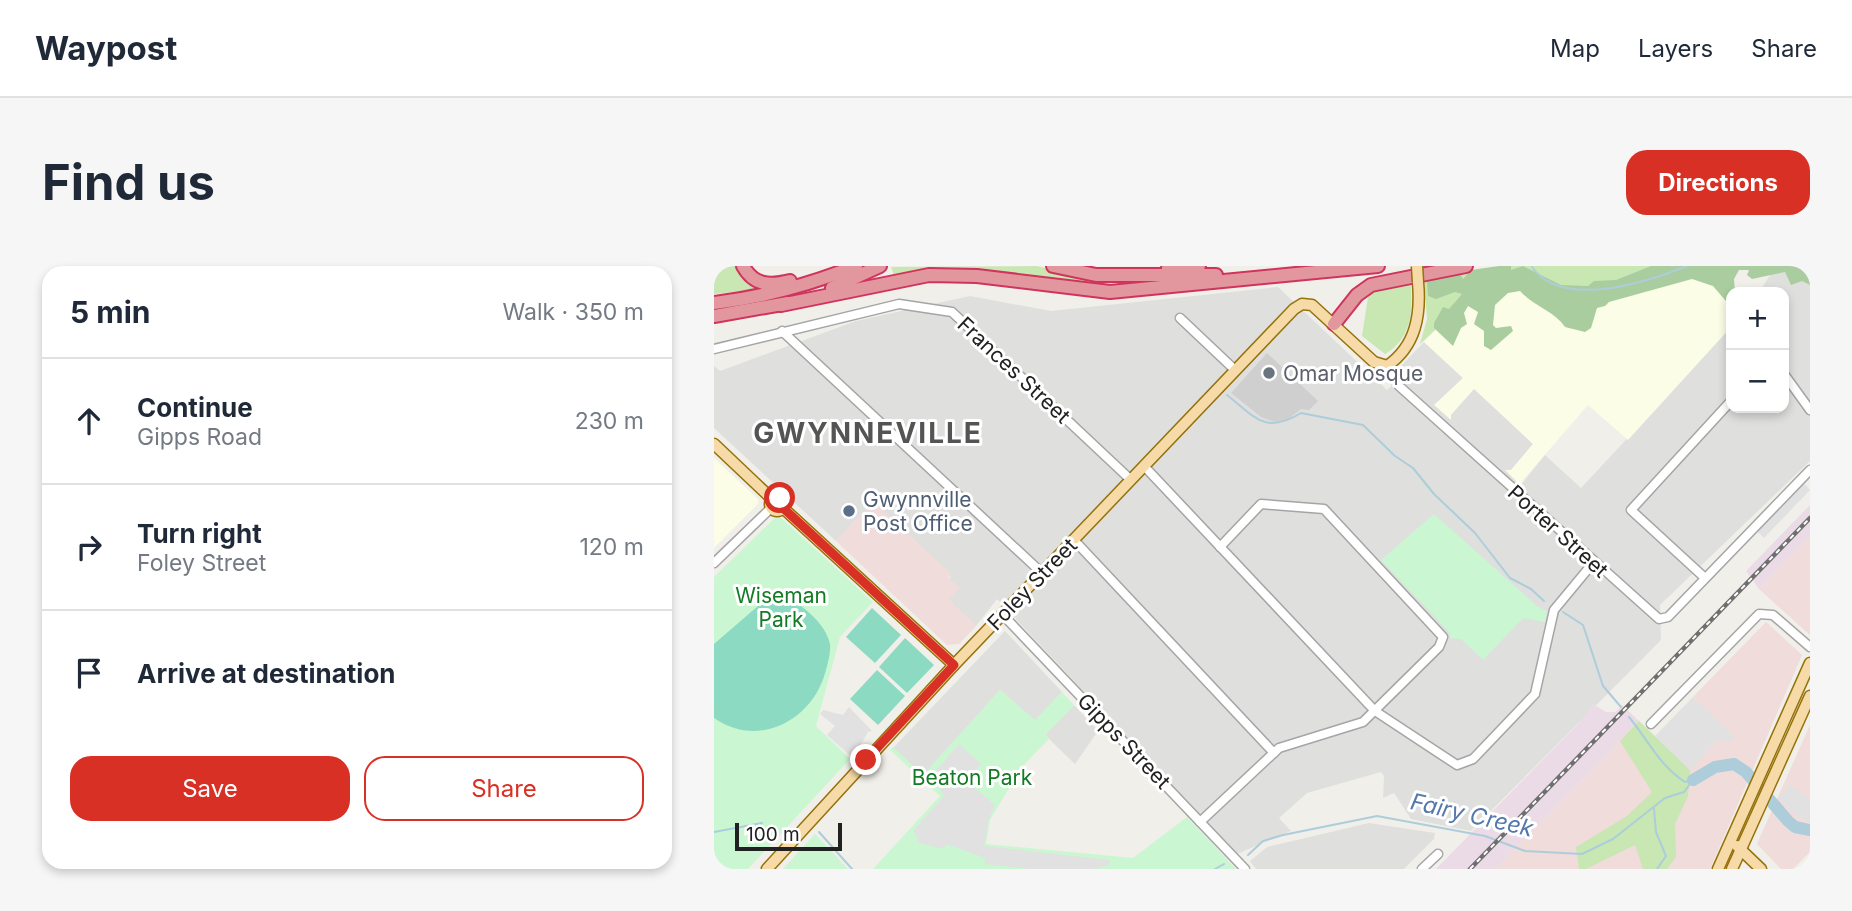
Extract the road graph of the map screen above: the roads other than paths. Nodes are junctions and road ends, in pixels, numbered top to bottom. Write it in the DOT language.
graph roads {
  1 [pos="743,266"];
  2 [pos="837,266"];
  3 [pos="856,266"];
  4 [pos="880,266"];
  5 [pos="1053,266"];
  6 [pos="1094,266"];
  7 [pos="1199,266"];
  8 [pos="1378,266"];
  9 [pos="1417,266"];
  10 [pos="1466,266"];
  11 [pos="1282,275"];
  12 [pos="714,303"];
  13 [pos="1302,304"];
  14 [pos="781,305"];
  15 [pos="714,316"];
  16 [pos="1180,318"];
  17 [pos="1334,324"];
  18 [pos="782,331"];
  19 [pos="714,349"];
  20 [pos="1387,366"];
  21 [pos="1235,370"];
  22 [pos="1789,381"];
  23 [pos="1726,406"];
  24 [pos="1810,410"];
  25 [pos="714,444"];
  26 [pos="1144,466"];
  27 [pos="1810,470"];
  28 [pos="1131,480"];
  29 [pos="771,503"];
  30 [pos="1074,540"];
  31 [pos="1220,547"];
  32 [pos="714,563"];
  33 [pos="1593,563"];
  34 [pos="1042,573"];
  35 [pos="1705,578"];
  36 [pos="1002,614"];
  37 [pos="1810,648"];
  38 [pos="1810,663"];
  39 [pos="954,665"];
  40 [pos="1805,688"];
  41 [pos="1810,696"];
  42 [pos="1375,711"];
  43 [pos="1651,724"];
  44 [pos="1274,753"];
  45 [pos="1200,822"];
  46 [pos="1731,841"];
  47 [pos="1741,850"];
  48 [pos="1438,854"];
  49 [pos="767,869"];
  50 [pos="1245,869"];
  51 [pos="1422,869"];
  52 [pos="1718,869"];
  53 [pos="1732,869"];
  54 [pos="1761,869"];
  1 -- 2 [label="highway"];
  3 -- 12 [label="highway"];
  4 -- 14 [label="highway"];
  5 -- 11 [label="highway"];
  6 -- 7 [label="highway"];
  8 -- 11 [label="highway"];
  9 -- 20 [label="main road, bridge"];
  10 -- 17 [label="highway"];
  11 -- 14 [label="highway"];
  13 -- 17 [label="main road, Porter Street"];
  13 -- 21 [label="main road, Foley Street"];
  14 -- 15 [label="highway"];
  16 -- 21 [label="street"];
  17 -- 20 [label="main road, Porter Street"];
  18 -- 19 [label="street, Frances Street"];
  18 -- 28 [label="street, Frances Street"];
  18 -- 34 [label="street"];
  20 -- 33 [label="street, Porter Street"];
  21 -- 26 [label="main road, Foley Street"];
  22 -- 24 [label="street"];
  23 -- 35 [label="street"];
  25 -- 29 [label="main road"];
  26 -- 28 [label="main road, Foley Street"];
  26 -- 31 [label="street"];
  27 -- 35 [label="street, Porter Street"];
  28 -- 30 [label="main road, Foley Street"];
  29 -- 32 [label="street"];
  29 -- 39 [label="main road"];
  30 -- 34 [label="main road, Foley Street"];
  30 -- 44 [label="street"];
  31 -- 42 [label="street"];
  31 -- 42 [label="street"];
  33 -- 35 [label="street, Porter Street"];
  33 -- 42 [label="street"];
  34 -- 36 [label="main road, Foley Street"];
  36 -- 39 [label="main road, Foley Street"];
  36 -- 45 [label="street, Gipps Street"];
  37 -- 43 [label="street"];
  38 -- 40 [label="main road"];
  39 -- 49 [label="main road, Foley Street"];
  40 -- 46 [label="main road"];
  41 -- 47 [label="main road"];
  42 -- 44 [label="street"];
  44 -- 45 [label="street"];
  45 -- 50 [label="street, Gipps Street"];
  46 -- 47 [label="main road"];
  46 -- 52 [label="main road"];
  47 -- 53 [label="main road"];
  47 -- 54 [label="main road"];
  48 -- 51 [label="street"];
}
